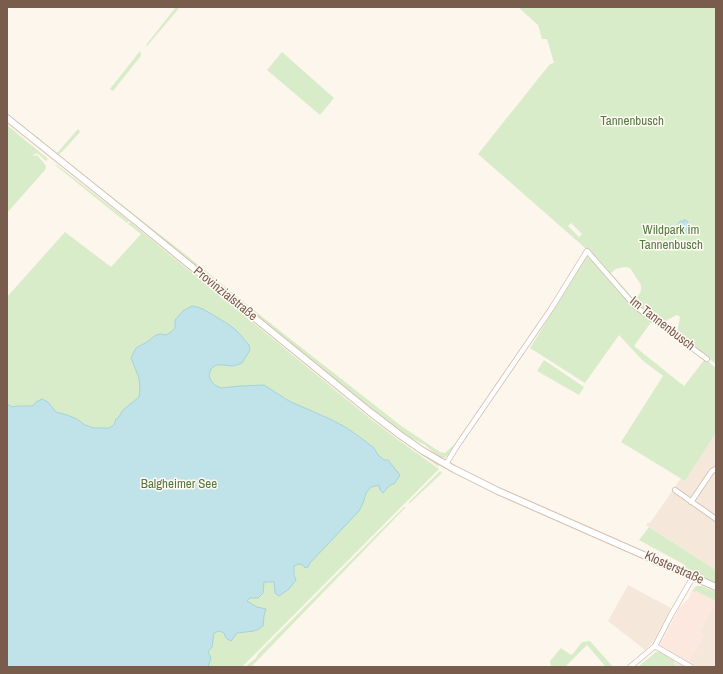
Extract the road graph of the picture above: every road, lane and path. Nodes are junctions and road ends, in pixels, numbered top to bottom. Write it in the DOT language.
graph roads {
  1 [pos="7,118"];
  2 [pos="707,359"];
  3 [pos="446,464"];
  4 [pos="716,469"];
  5 [pos="674,490"];
  6 [pos="691,502"];
  7 [pos="716,519"];
  8 [pos="631,550"];
  9 [pos="693,577"];
  10 [pos="716,587"];
  11 [pos="655,646"];
  12 [pos="630,667"];
  13 [pos="691,667"];
  1 -- 3 [label="main road, Provinzialstraße"];
  2 -- 3 [label="street, Im Tannenbusch"];
  3 -- 8 [label="main road, Provinzialstraße"];
  4 -- 6 [label="street"];
  5 -- 6 [label="street"];
  6 -- 7 [label="street"];
  8 -- 9 [label="main road, Klosterstraße"];
  9 -- 10 [label="main road, Klosterstraße"];
  9 -- 11 [label="street"];
  11 -- 12 [label="street"];
  11 -- 13 [label="street"];
}
